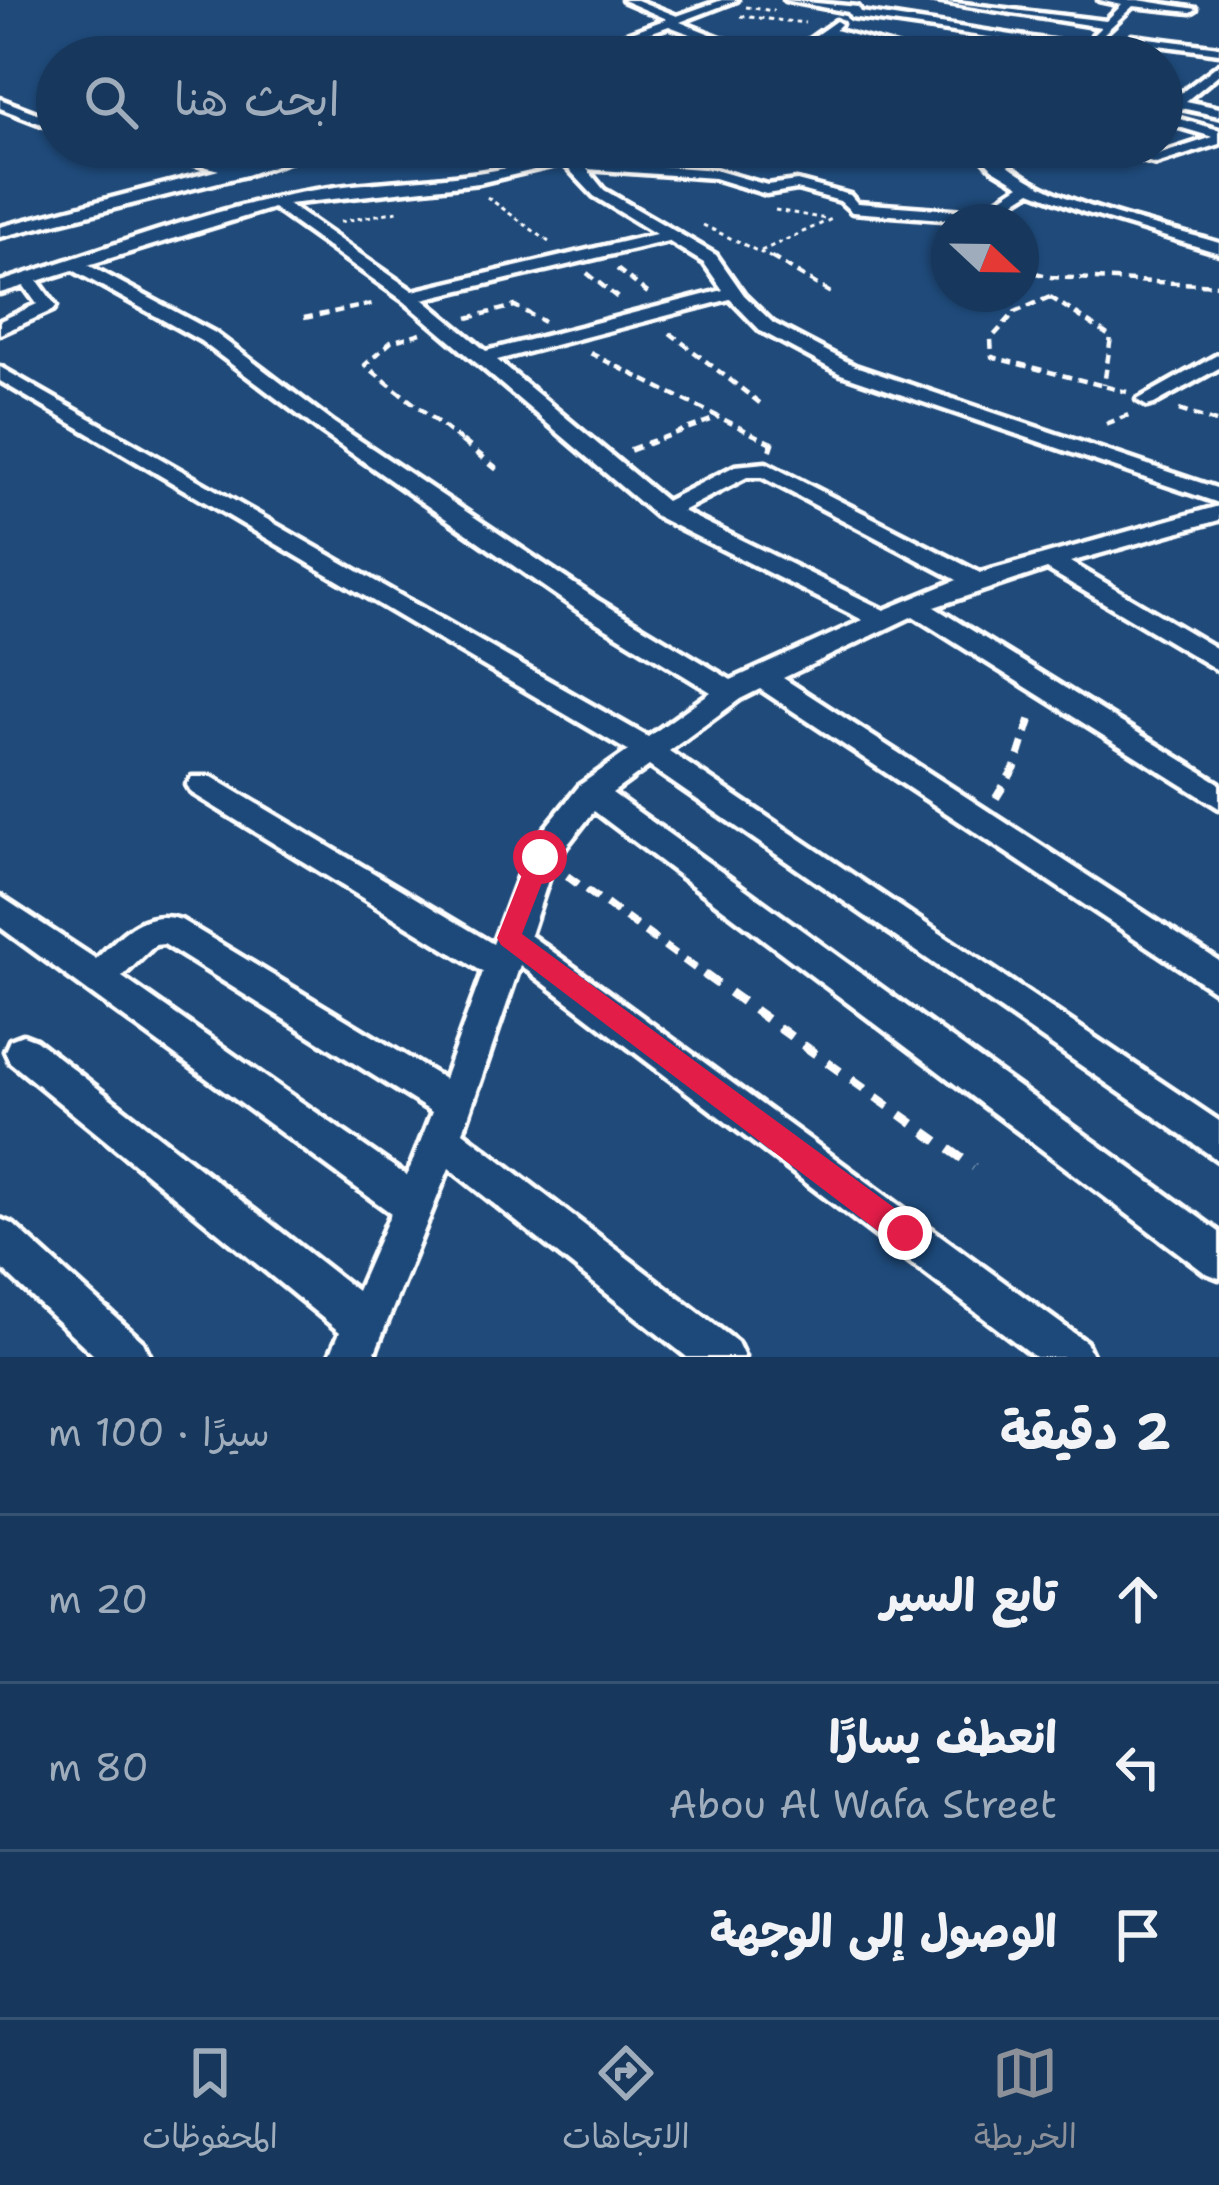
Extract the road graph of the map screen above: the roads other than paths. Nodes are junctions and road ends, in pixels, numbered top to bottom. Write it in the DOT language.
graph roads {
  1 [pos="729,0"];
  2 [pos="790,0"];
  3 [pos="935,0"];
  4 [pos="1102,0"];
  5 [pos="638,1"];
  6 [pos="1128,6"];
  7 [pos="1191,9"];
  8 [pos="673,20"];
  9 [pos="842,20"];
  10 [pos="1110,25"];
  11 [pos="1057,27"];
  12 [pos="917,29"];
  13 [pos="997,34"];
  14 [pos="1099,35"];
  15 [pos="629,36"];
  16 [pos="711,36"];
  17 [pos="820,36"];
  18 [pos="855,36"];
  19 [pos="920,36"];
  20 [pos="994,36"];
  21 [pos="1013,36"];
  22 [pos="1107,36"];
  23 [pos="1175,36"];
  24 [pos="1219,38"];
  25 [pos="1183,46"];
  26 [pos="1219,50"];
  27 [pos="1189,56"];
  28 [pos="1219,64"];
  29 [pos="1183,85"];
  30 [pos="1195,88"];
  31 [pos="1183,94"];
  32 [pos="0,103"];
  33 [pos="1183,103"];
  34 [pos="1215,111"];
  35 [pos="1183,117"];
  36 [pos="36,118"];
  37 [pos="1183,126"];
  38 [pos="1219,137"];
  39 [pos="1183,149"];
  40 [pos="1188,151"];
  41 [pos="1183,152"];
  42 [pos="230,168"];
  43 [pos="255,168"];
  44 [pos="533,168"];
  45 [pos="576,168"];
  46 [pos="648,168"];
  47 [pos="1002,168"];
  48 [pos="242,172"];
  49 [pos="1030,184"];
  50 [pos="276,203"];
  51 [pos="64,217"];
  52 [pos="80,229"];
  53 [pos="0,232"];
  54 [pos="672,235"];
  55 [pos="96,241"];
  56 [pos="1219,248"];
  57 [pos="112,252"];
  58 [pos="75,264"];
  59 [pos="28,279"];
  60 [pos="0,288"];
  61 [pos="734,293"];
  62 [pos="410,297"];
  63 [pos="0,328"];
  64 [pos="479,359"];
  65 [pos="1219,360"];
  66 [pos="0,373"];
  67 [pos="1147,400"];
  68 [pos="1219,496"];
  69 [pos="664,511"];
  70 [pos="1219,513"];
  71 [pos="1189,523"];
  72 [pos="1219,541"];
  73 [pos="1048,560"];
  74 [pos="977,581"];
  75 [pos="914,606"];
  76 [pos="884,620"];
  77 [pos="1219,662"];
  78 [pos="760,676"];
  79 [pos="730,692"];
  80 [pos="646,749"];
  81 [pos="202,784"];
  82 [pos="591,793"];
  83 [pos="1219,797"];
  84 [pos="0,909"];
  85 [pos="505,952"];
  86 [pos="98,978"];
  87 [pos="1219,979"];
  88 [pos="23,1051"];
  89 [pos="447,1122"];
  90 [pos="1219,1143"];
  91 [pos="414,1205"];
  92 [pos="0,1239"];
  93 [pos="1219,1257"];
  94 [pos="357,1340"];
  95 [pos="128,1357"];
  96 [pos="722,1357"];
  97 [pos="1071,1357"];
  1 -- 8 [label="street"];
  2 -- 9 [label="street"];
  3 -- 10 [label="street"];
  4 -- 6 [label="street"];
  5 -- 8 [label="street"];
  6 -- 7 [label="street"];
  6 -- 10 [label="street"];
  8 -- 15 [label="street"];
  8 -- 16 [label="street"];
  9 -- 11 [label="street"];
  9 -- 12 [label="street"];
  9 -- 13 [label="street"];
  9 -- 17 [label="street"];
  9 -- 18 [label="street"];
  9 -- 19 [label="street"];
  10 -- 14 [label="street"];
  13 -- 20 [label="street"];
  13 -- 21 [label="street"];
  14 -- 22 [label="street"];
  23 -- 24 [label="street"];
  25 -- 26 [label="street"];
  27 -- 28 [label="street"];
  28 -- 30 [label="street"];
  29 -- 30 [label="street"];
  30 -- 31 [label="street"];
  32 -- 36 [label="street"];
  33 -- 34 [label="street"];
  34 -- 35 [label="street"];
  37 -- 38 [label="street"];
  38 -- 40 [label="street"];
  39 -- 40 [label="street"];
  40 -- 41 [label="street"];
  42 -- 48 [label="street"];
  43 -- 48 [label="street"];
  44 -- 50 [label="street"];
  45 -- 54 [label="street"];
  46 -- 49 [label="street"];
  47 -- 49 [label="street"];
  48 -- 51 [label="street"];
  49 -- 56 [label="street"];
  50 -- 57 [label="street"];
  50 -- 62 [label="street"];
  51 -- 52 [label="street"];
  51 -- 53 [label="street"];
  54 -- 61 [label="street"];
  54 -- 62 [label="street"];
  55 -- 57 [label="street"];
  57 -- 58 [label="street"];
  58 -- 59 [label="street"];
  58 -- 79 [label="street"];
  59 -- 60 [label="street"];
  59 -- 63 [label="street"];
  61 -- 64 [label="street"];
  61 -- 68 [label="street"];
  62 -- 64 [label="street"];
  64 -- 69 [label="street"];
  65 -- 67 [label="street"];
  66 -- 80 [label="street"];
  69 -- 74 [label="street"];
  69 -- 76 [label="street"];
  70 -- 71 [label="street"];
  71 -- 72 [label="street"];
  71 -- 73 [label="street"];
  73 -- 74 [label="street"];
  73 -- 77 [label="street"];
  74 -- 75 [label="street"];
  75 -- 76 [label="street"];
  75 -- 83 [label="street"];
  76 -- 78 [label="street"];
  78 -- 79 [label="street"];
  78 -- 87 [label="street"];
  79 -- 80 [label="street"];
  80 -- 82 [label="street"];
  80 -- 90 [label="street"];
  81 -- 85 [label="street"];
  82 -- 85 [label="street"];
  82 -- 93 [label="street"];
  84 -- 86 [label="street"];
  85 -- 89 [label="street"];
  85 -- 97 [label="street"];
  86 -- 89 [label="street"];
  86 -- 91 [label="street"];
  88 -- 94 [label="street"];
  89 -- 91 [label="street"];
  89 -- 96 [label="street"];
  91 -- 94 [label="street"];
  92 -- 95 [label="street"];
}
